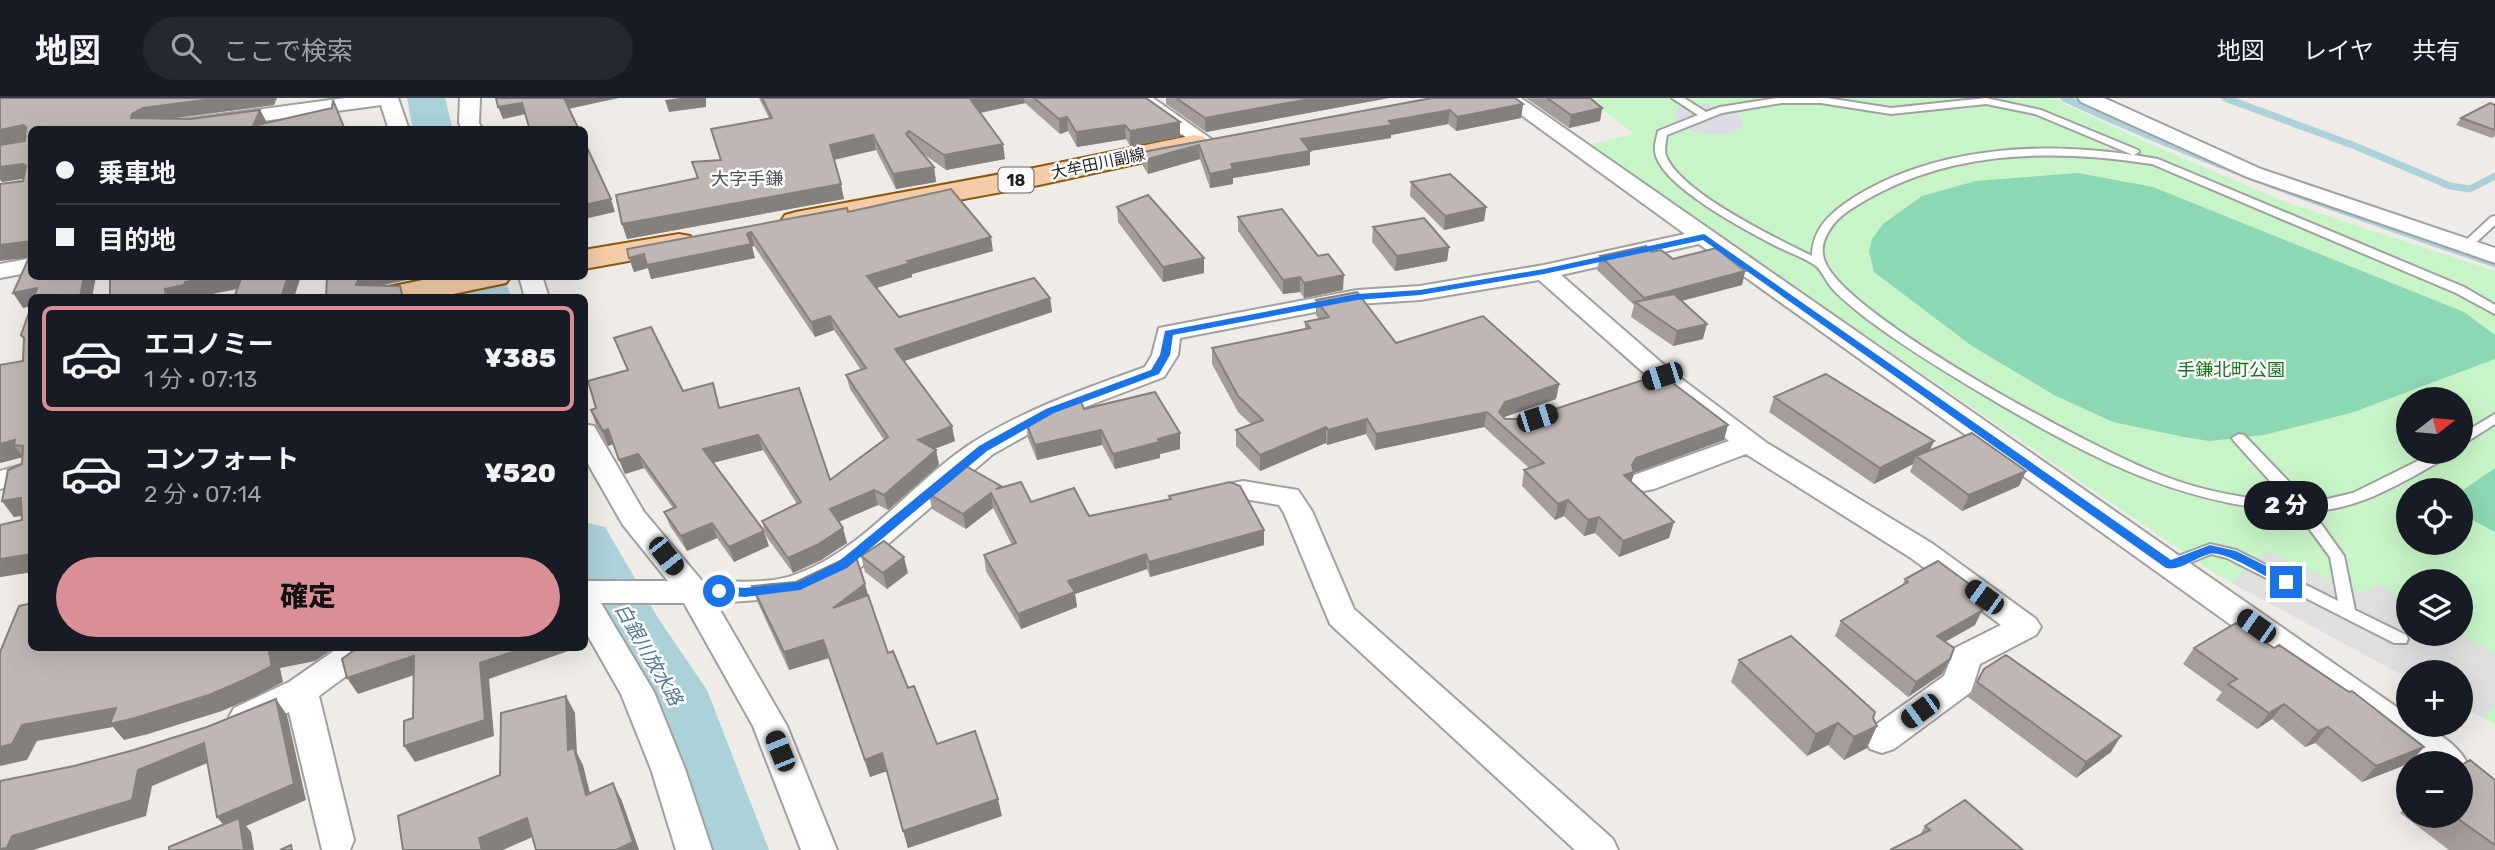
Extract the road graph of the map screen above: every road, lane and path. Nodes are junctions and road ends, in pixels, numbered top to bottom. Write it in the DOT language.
graph roads {
  1 [pos="470,98"];
  2 [pos="1140,98"];
  3 [pos="1508,98"];
  4 [pos="1677,98"];
  5 [pos="2088,98"];
  6 [pos="394,99"];
  7 [pos="1704,115"];
  8 [pos="182,126"];
  9 [pos="303,126"];
  10 [pos="398,126"];
  11 [pos="471,126"];
  12 [pos="1217,139"];
  13 [pos="2154,161"];
  14 [pos="2495,219"];
  15 [pos="763,227"];
  16 [pos="1704,236"];
  17 [pos="708,237"];
  18 [pos="2466,246"];
  19 [pos="2495,256"];
  20 [pos="588,259"];
  21 [pos="1820,264"];
  22 [pos="28,266"];
  23 [pos="0,271"];
  24 [pos="1544,272"];
  25 [pos="476,280"];
  26 [pos="447,286"];
  27 [pos="403,294"];
  28 [pos="2495,310"];
  29 [pos="2495,418"];
  30 [pos="2473,433"];
  31 [pos="2239,438"];
  32 [pos="588,439"];
  33 [pos="1749,443"];
  34 [pos="2424,464"];
  35 [pos="28,472"];
  36 [pos="0,480"];
  37 [pos="1644,482"];
  38 [pos="1243,490"];
  39 [pos="2302,507"];
  40 [pos="2170,565"];
  41 [pos="692,590"];
  42 [pos="588,592"];
  43 [pos="588,608"];
  44 [pos="2348,613"];
  45 [pos="2396,637"];
  46 [pos="357,651"];
  47 [pos="301,691"];
  48 [pos="220,727"];
  49 [pos="1882,739"];
  50 [pos="2433,751"];
  51 [pos="336,840"];
  52 [pos="694,850"];
  53 [pos="819,850"];
  54 [pos="1600,850"];
  1 -- 11 [label="street"];
  2 -- 12 [label="street"];
  3 -- 16 [label="street"];
  4 -- 7 [label="lane"];
  5 -- 18 [label="street"];
  6 -- 8 [label="street"];
  6 -- 9 [label="street"];
  6 -- 10 [label="street"];
  7 -- 13 [label="lane"];
  7 -- 21 [label="lane"];
  12 -- 15 [label="main road, 大牟田川副線 / 18"];
  13 -- 21 [label="lane"];
  13 -- 28 [label="lane"];
  14 -- 18 [label="lane"];
  16 -- 24 [label="street"];
  16 -- 40 [label="street"];
  17 -- 20 [label="main road"];
  18 -- 19 [label="street"];
  21 -- 39 [label="lane"];
  22 -- 23 [label="street"];
  24 -- 33 [label="street"];
  24 -- 41 [label="street"];
  25 -- 26 [label="main road"];
  26 -- 27 [label="main road"];
  29 -- 30 [label="lane"];
  31 -- 39 [label="lane"];
  32 -- 41 [label="street"];
  33 -- 37 [label="street"];
  33 -- 49 [label="street"];
  34 -- 39 [label="lane"];
  35 -- 36 [label="street"];
  38 -- 54 [label="street"];
  39 -- 44 [label="lane"];
  40 -- 44 [label="lane"];
  40 -- 50 [label="street"];
  41 -- 42 [label="street"];
  41 -- 53 [label="street"];
  43 -- 52 [label="street"];
  44 -- 45 [label="lane"];
  46 -- 47 [label="street"];
  47 -- 48 [label="street"];
  47 -- 51 [label="street"];
}
